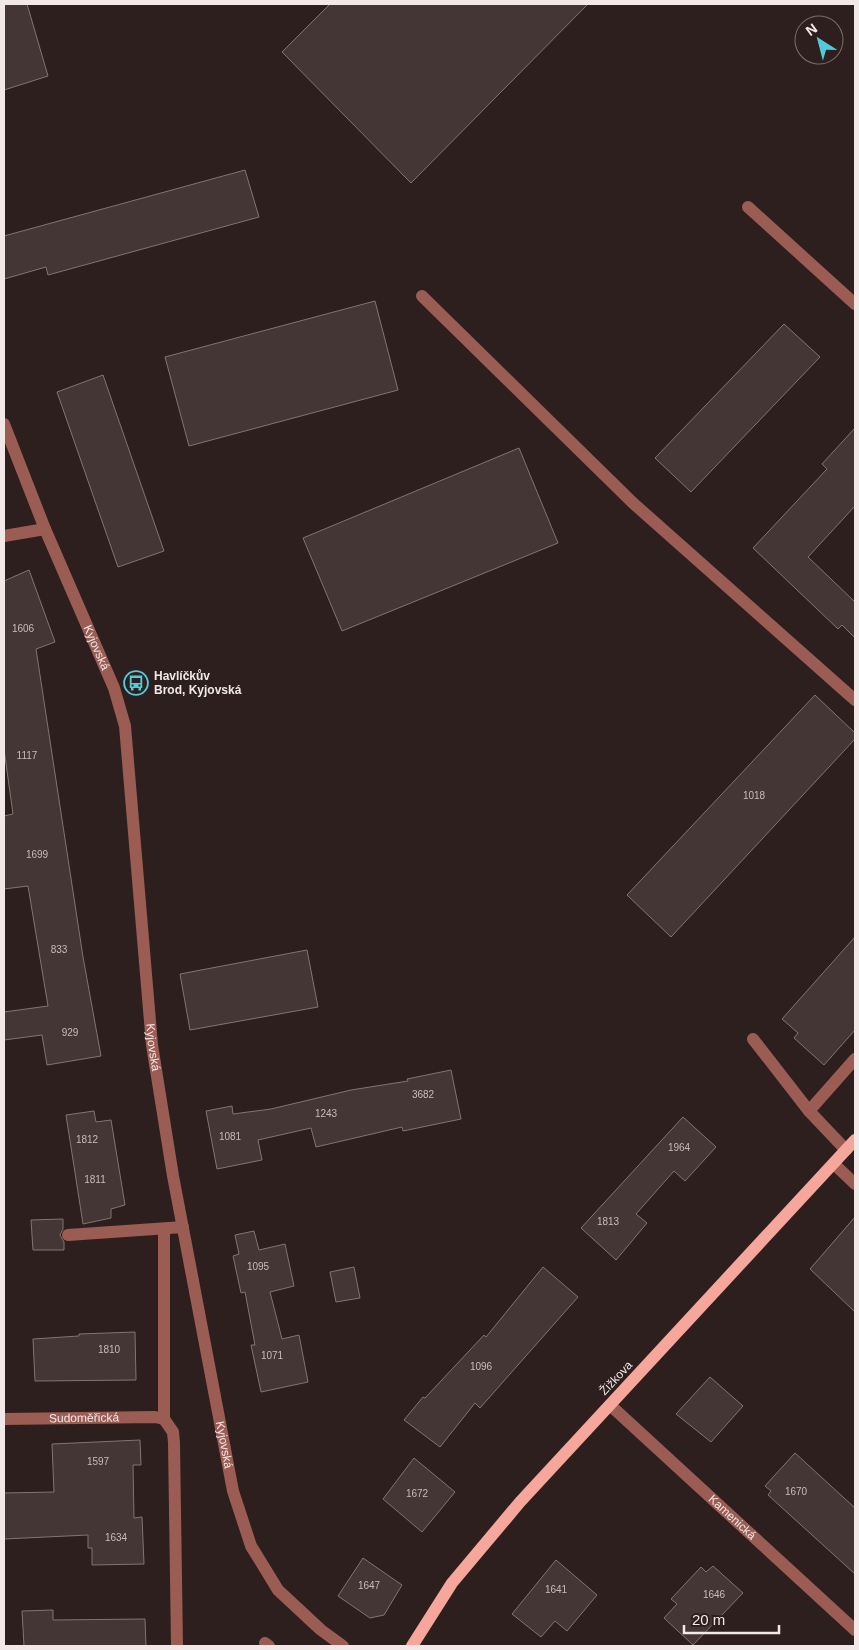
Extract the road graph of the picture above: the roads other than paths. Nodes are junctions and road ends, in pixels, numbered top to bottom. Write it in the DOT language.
graph roads {
  1 [pos="748,207"];
  2 [pos="422,296"];
  3 [pos="855,304"];
  4 [pos="4,424"];
  5 [pos="44,529"];
  6 [pos="4,536"];
  7 [pos="855,700"];
  8 [pos="754,1039"];
  9 [pos="855,1059"];
  10 [pos="809,1111"];
  11 [pos="855,1140"];
  12 [pos="846,1150"];
  13 [pos="834,1164"];
  14 [pos="855,1184"];
  15 [pos="183,1227"];
  16 [pos="164,1229"];
  17 [pos="68,1236"];
  18 [pos="610,1406"];
  19 [pos="4,1419"];
  20 [pos="164,1419"];
  21 [pos="855,1630"];
  22 [pos="177,1646"];
  23 [pos="343,1646"];
  24 [pos="412,1646"];
  1 -- 3 [label="street"];
  2 -- 7 [label="street"];
  4 -- 5 [label="street, Kyjovská"];
  5 -- 6 [label="street"];
  5 -- 15 [label="street, Kyjovská"];
  8 -- 10 [label="street"];
  9 -- 10 [label="street"];
  10 -- 12 [label="street"];
  11 -- 12 [label="main road, Žižkova"];
  12 -- 13 [label="main road, Žižkova"];
  13 -- 14 [label="street"];
  13 -- 18 [label="main road, Žižkova"];
  15 -- 16 [label="street"];
  15 -- 23 [label="street, Kyjovská"];
  16 -- 17 [label="street"];
  16 -- 20 [label="street"];
  18 -- 21 [label="street, Kamenická"];
  18 -- 24 [label="main road, Žižkova"];
  19 -- 20 [label="street, Sudoměřická"];
  20 -- 22 [label="street"];
}
